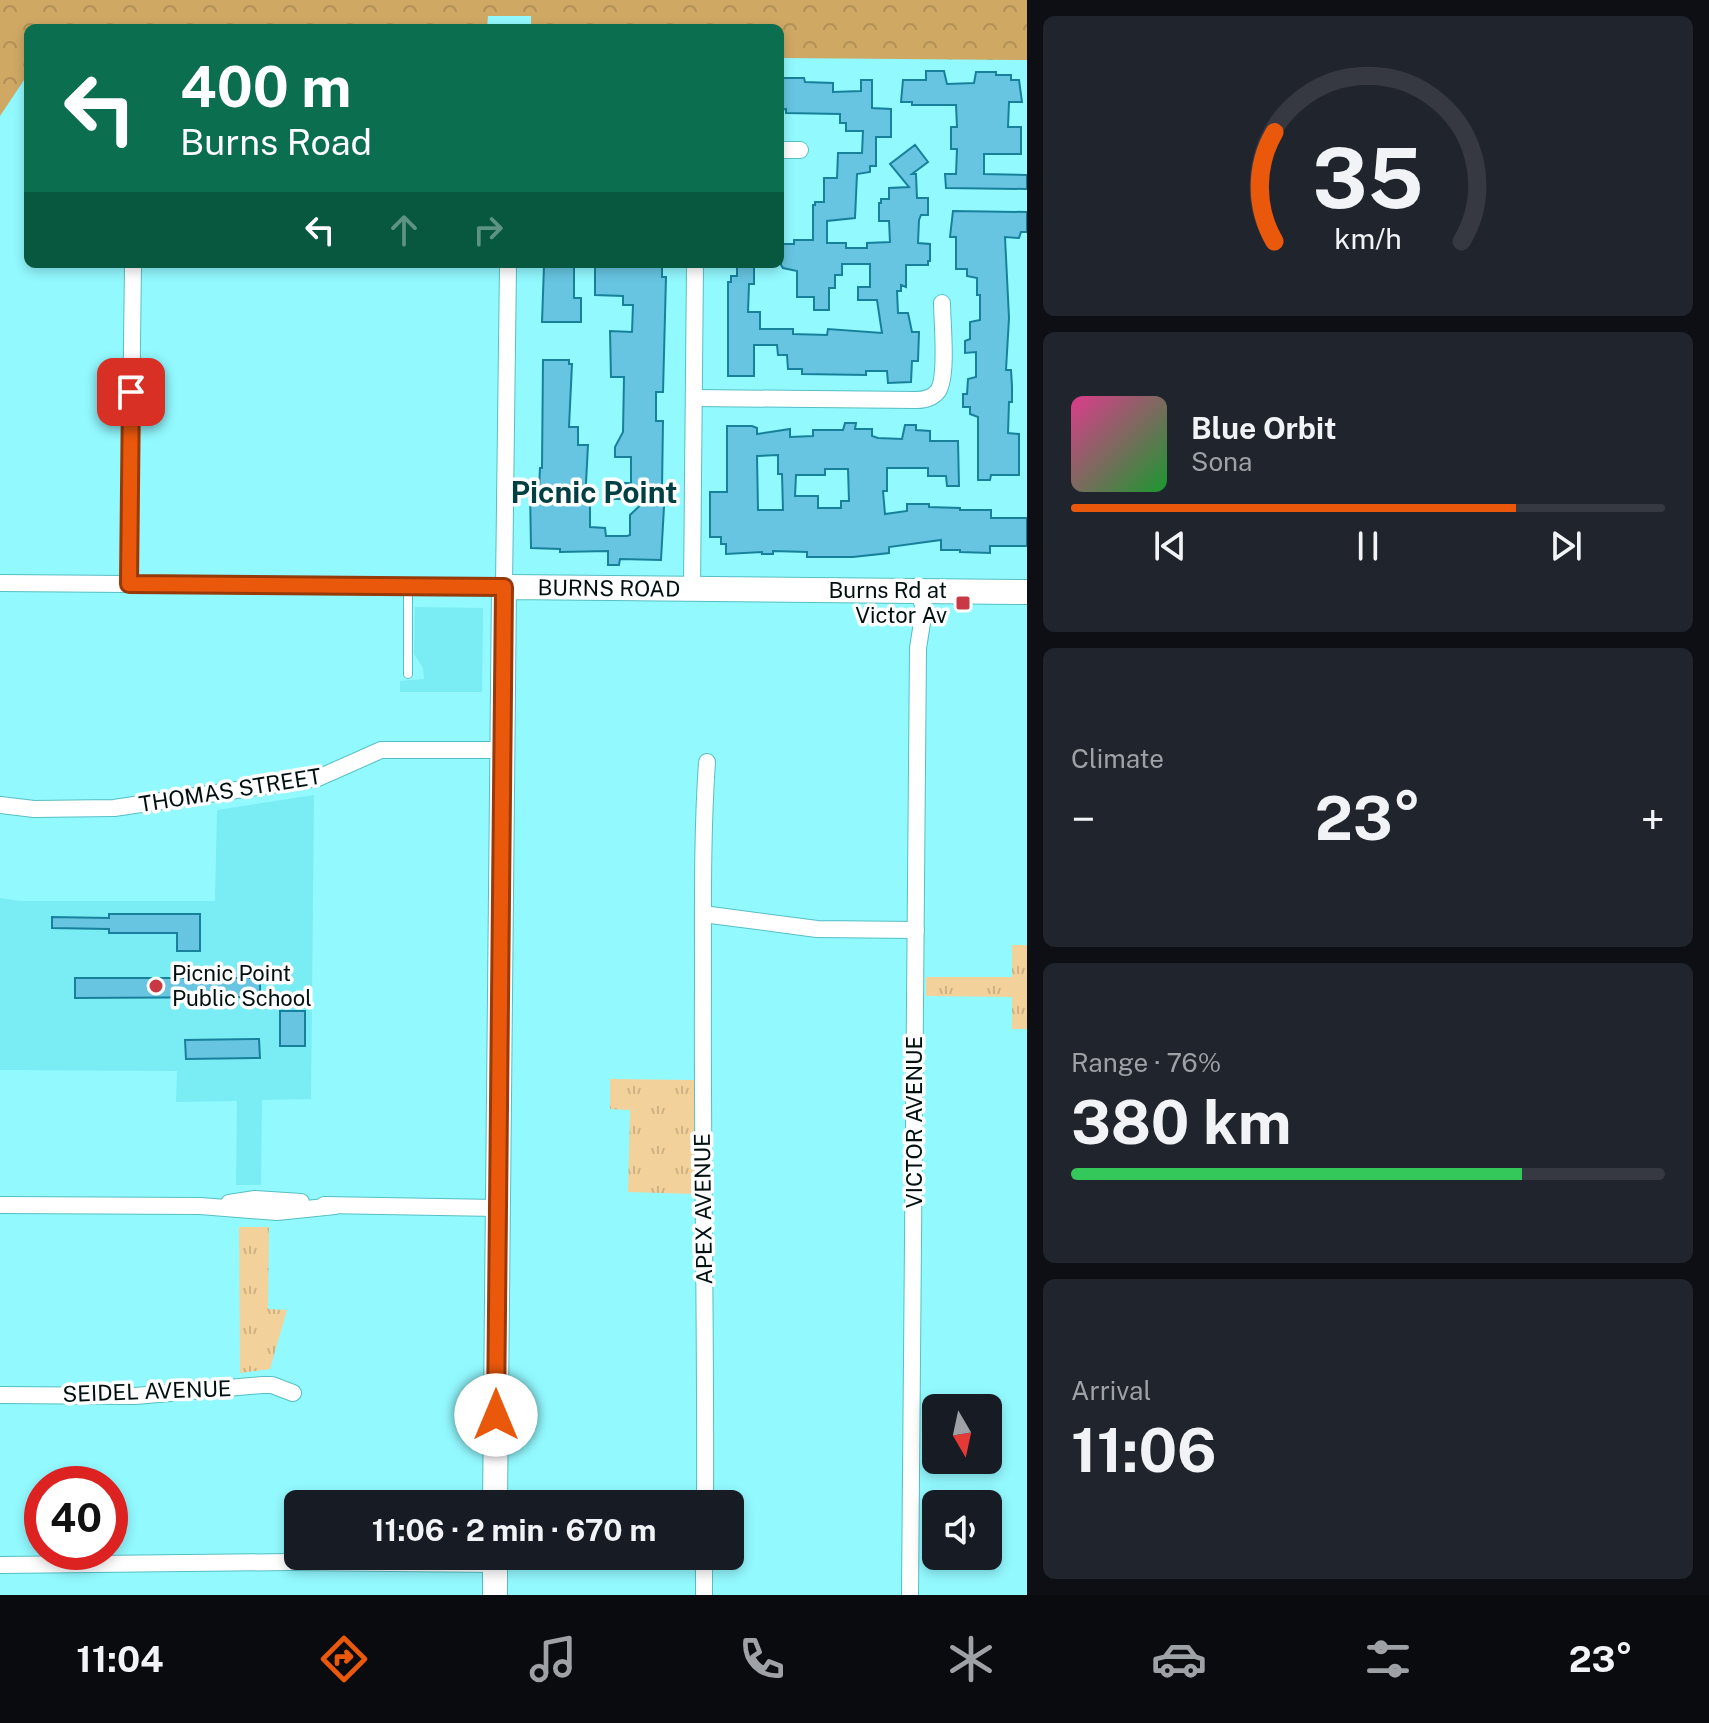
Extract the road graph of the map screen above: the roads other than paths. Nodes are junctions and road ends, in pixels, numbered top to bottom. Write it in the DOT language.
graph roads {
  1 [pos="784,150"];
  2 [pos="800,150"];
  3 [pos="133,268"];
  4 [pos="508,268"];
  5 [pos="695,268"];
  6 [pos="942,303"];
  7 [pos="694,398"];
  8 [pos="0,583"];
  9 [pos="129,584"];
  10 [pos="408,586"];
  11 [pos="504,587"];
  12 [pos="692,589"];
  13 [pos="919,591"];
  14 [pos="1027,592"];
  15 [pos="408,674"];
  16 [pos="502,750"];
  17 [pos="707,762"];
  18 [pos="0,805"];
  19 [pos="703,914"];
  20 [pos="916,930"];
  21 [pos="0,1205"];
  22 [pos="497,1208"];
  23 [pos="293,1393"];
  24 [pos="0,1395"];
  25 [pos="495,1490"];
  26 [pos="705,1490"];
  27 [pos="284,1562"];
  28 [pos="0,1565"];
  29 [pos="495,1570"];
  30 [pos="704,1570"];
  31 [pos="495,1595"];
  32 [pos="704,1595"];
  33 [pos="910,1595"];
  1 -- 2 [label="street"];
  3 -- 9 [label="street"];
  4 -- 11 [label="street"];
  5 -- 7 [label="street"];
  6 -- 7 [label="street"];
  7 -- 12 [label="street"];
  8 -- 9 [label="street, BURNS ROAD"];
  9 -- 10 [label="street, BURNS ROAD"];
  10 -- 11 [label="street, BURNS ROAD"];
  10 -- 15 [label="lane"];
  11 -- 12 [label="street, BURNS ROAD"];
  11 -- 16 [label="street"];
  12 -- 13 [label="street, BURNS ROAD"];
  13 -- 14 [label="street, BURNS ROAD"];
  13 -- 20 [label="street, VICTOR AVENUE"];
  16 -- 18 [label="street, THOMAS STREET"];
  16 -- 22 [label="street"];
  17 -- 19 [label="street, APEX AVENUE"];
  19 -- 20 [label="street"];
  19 -- 26 [label="street, APEX AVENUE"];
  20 -- 33 [label="street, VICTOR AVENUE"];
  21 -- 22 [label="street"];
  22 -- 25 [label="street"];
  23 -- 24 [label="street, SEIDEL AVENUE"];
  27 -- 28 [label="street"];
  29 -- 31 [label="street"];
  30 -- 32 [label="street"];
}
